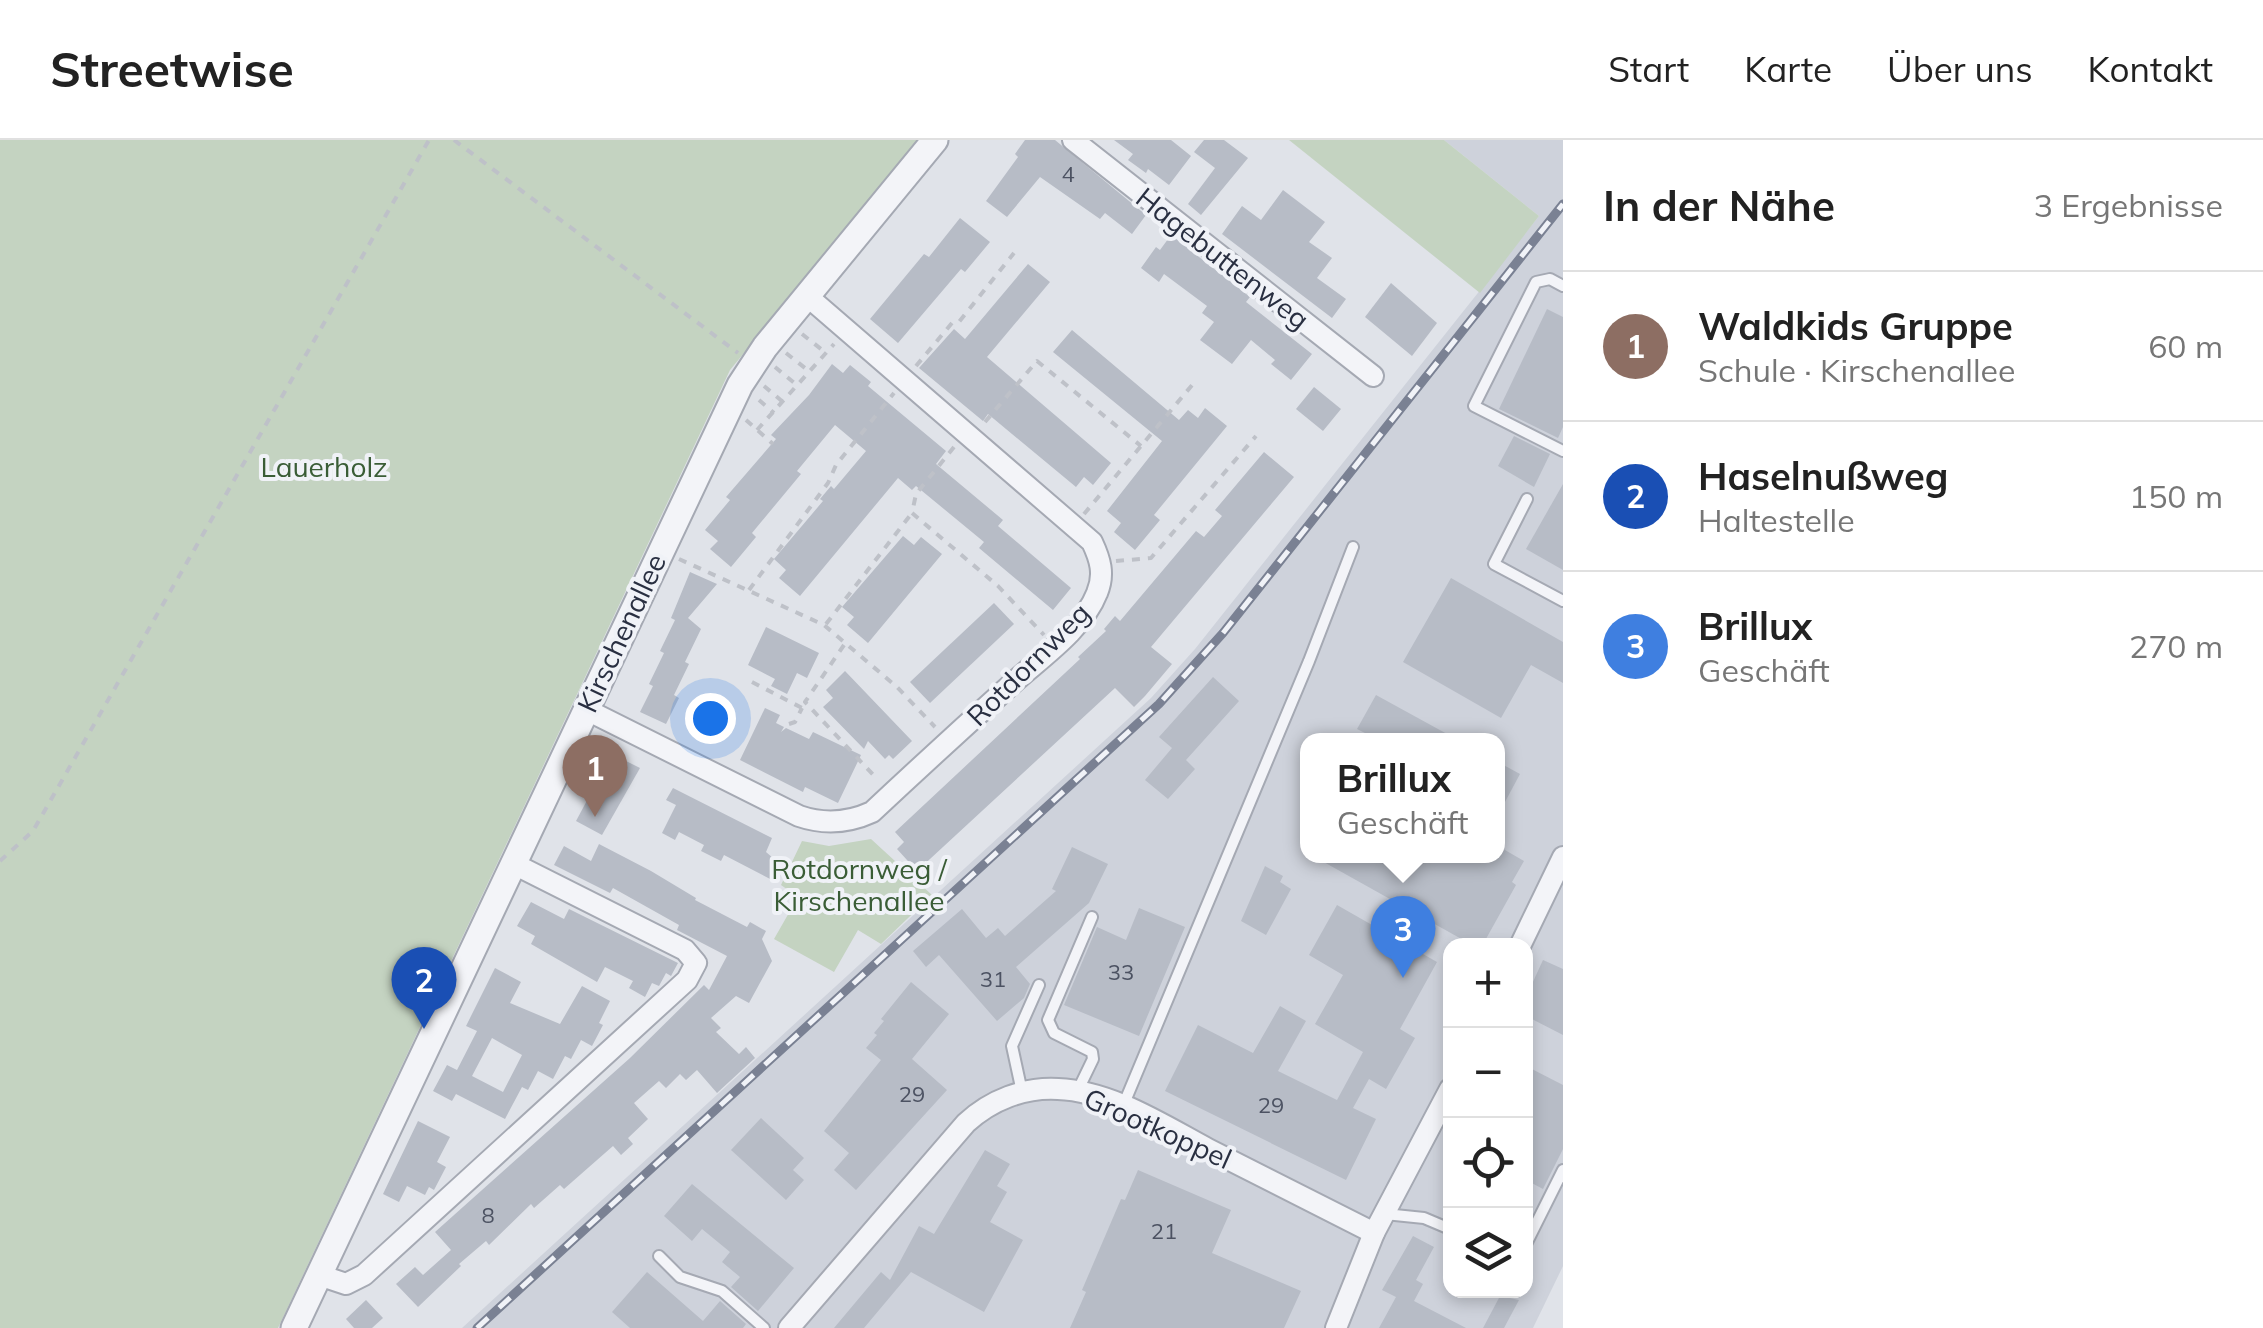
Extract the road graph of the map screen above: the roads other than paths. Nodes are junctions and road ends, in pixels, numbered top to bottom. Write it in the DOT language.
graph roads {
  1 [pos="935,140"];
  2 [pos="1073,140"];
  3 [pos="1563,286"];
  4 [pos="806,296"];
  5 [pos="1373,376"];
  6 [pos="1563,451"];
  7 [pos="1527,499"];
  8 [pos="1353,547"];
  9 [pos="1563,602"];
  10 [pos="585,709"];
  11 [pos="1563,857"];
  12 [pos="512,863"];
  13 [pos="1092,917"];
  14 [pos="1524,938"];
  15 [pos="1039,984"];
  16 [pos="1078,1091"];
  17 [pos="1022,1092"];
  18 [pos="1443,1102"];
  19 [pos="1122,1107"];
  20 [pos="1563,1170"];
  21 [pos="1379,1224"];
  22 [pos="1443,1227"];
  23 [pos="1533,1230"];
  24 [pos="659,1256"];
  25 [pos="320,1275"];
  26 [pos="294,1328"];
  27 [pos="764,1328"];
  28 [pos="789,1328"];
  29 [pos="1336,1328"];
  1 -- 4 [label="street, Kirschenallee"];
  2 -- 5 [label="street, Hagebuttenweg"];
  3 -- 6 [label="lane"];
  4 -- 10 [label="street, Kirschenallee"];
  4 -- 10 [label="street, Rotdornweg"];
  7 -- 9 [label="lane"];
  8 -- 19 [label="lane"];
  10 -- 12 [label="street, Kirschenallee"];
  11 -- 14 [label="street"];
  12 -- 25 [label="street, Kirschenallee"];
  12 -- 25 [label="street"];
  13 -- 16 [label="lane"];
  15 -- 17 [label="lane"];
  16 -- 17 [label="street, Grootkoppel"];
  16 -- 19 [label="street, Grootkoppel"];
  17 -- 28 [label="street, Grootkoppel"];
  18 -- 21 [label="street"];
  19 -- 21 [label="street, Grootkoppel"];
  20 -- 23 [label="lane"];
  21 -- 22 [label="lane"];
  21 -- 29 [label="street"];
  24 -- 27 [label="lane"];
  25 -- 26 [label="street, Kirschenallee"];
}
